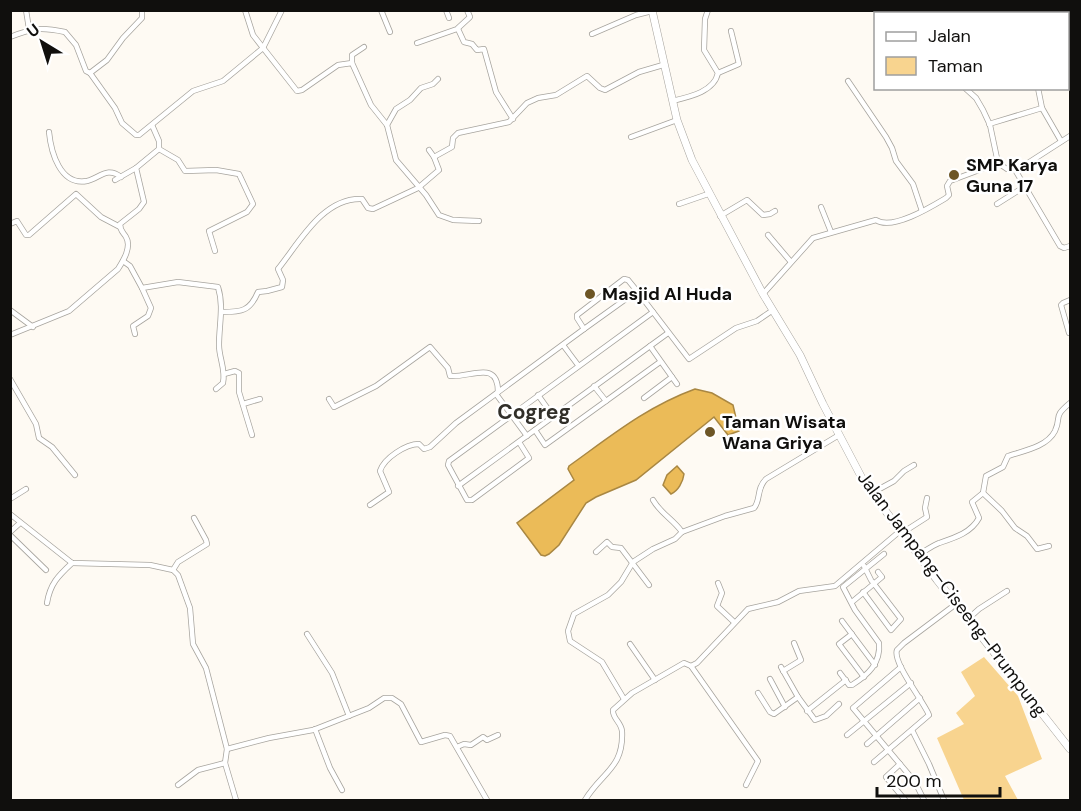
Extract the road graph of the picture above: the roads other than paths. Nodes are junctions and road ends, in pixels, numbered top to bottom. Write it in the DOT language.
graph roads {
  1 [pos="26,10"];
  2 [pos="142,10"];
  3 [pos="245,10"];
  4 [pos="282,10"];
  5 [pos="381,10"];
  6 [pos="446,10"];
  7 [pos="467,10"];
  8 [pos="708,10"];
  9 [pos="652,11"];
  10 [pos="448,18"];
  11 [pos="29,29"];
  12 [pos="458,29"];
  13 [pos="731,30"];
  14 [pos="390,32"];
  15 [pos="592,34"];
  16 [pos="10,37"];
  17 [pos="417,43"];
  18 [pos="363,47"];
  19 [pos="263,48"];
  20 [pos="352,63"];
  21 [pos="663,65"];
  22 [pos="90,73"];
  23 [pos="718,73"];
  24 [pos="438,79"];
  25 [pos="848,81"];
  26 [pos="967,90"];
  27 [pos="1038,90"];
  28 [pos="672,101"];
  29 [pos="1042,108"];
  30 [pos="513,119"];
  31 [pos="677,120"];
  32 [pos="989,124"];
  33 [pos="152,125"];
  34 [pos="387,125"];
  35 [pos="48,132"];
  36 [pos="1071,136"];
  37 [pos="631,137"];
  38 [pos="1061,141"];
  39 [pos="159,149"];
  40 [pos="429,150"];
  41 [pos="434,157"];
  42 [pos="998,163"];
  43 [pos="136,168"];
  44 [pos="1014,168"];
  45 [pos="121,177"];
  46 [pos="115,180"];
  47 [pos="1024,187"];
  48 [pos="418,188"];
  49 [pos="708,194"];
  50 [pos="679,204"];
  51 [pos="997,204"];
  52 [pos="821,207"];
  53 [pos="775,211"];
  54 [pos="922,211"];
  55 [pos="720,216"];
  56 [pos="478,220"];
  57 [pos="10,224"];
  58 [pos="120,227"];
  59 [pos="831,232"];
  60 [pos="768,235"];
  61 [pos="1071,246"];
  62 [pos="215,251"];
  63 [pos="123,261"];
  64 [pos="791,262"];
  65 [pos="142,288"];
  66 [pos="637,291"];
  67 [pos="764,294"];
  68 [pos="1071,300"];
  69 [pos="10,310"];
  70 [pos="773,310"];
  71 [pos="222,312"];
  72 [pos="653,312"];
  73 [pos="33,327"];
  74 [pos="584,329"];
  75 [pos="668,333"];
  76 [pos="1069,333"];
  77 [pos="135,334"];
  78 [pos="10,335"];
  79 [pos="563,345"];
  80 [pos="650,346"];
  81 [pos="660,362"];
  82 [pos="578,365"];
  83 [pos="224,374"];
  84 [pos="672,377"];
  85 [pos="10,379"];
  86 [pos="677,384"];
  87 [pos="594,386"];
  88 [pos="216,389"];
  89 [pos="497,393"];
  90 [pos="538,395"];
  91 [pos="644,398"];
  92 [pos="260,399"];
  93 [pos="329,399"];
  94 [pos="606,401"];
  95 [pos="1071,403"];
  96 [pos="243,404"];
  97 [pos="512,415"];
  98 [pos="553,416"];
  99 [pos="535,430"];
  100 [pos="252,435"];
  101 [pos="839,435"];
  102 [pos="527,436"];
  103 [pos="519,442"];
  104 [pos="914,465"];
  105 [pos="75,476"];
  106 [pos="458,486"];
  107 [pos="26,489"];
  108 [pos="872,493"];
  109 [pos="983,493"];
  110 [pos="927,498"];
  111 [pos="10,499"];
  112 [pos="653,500"];
  113 [pos="370,505"];
  114 [pos="10,514"];
  115 [pos="194,518"];
  116 [pos="21,523"];
  117 [pos="682,532"];
  118 [pos="901,532"];
  119 [pos="10,534"];
  120 [pos="1049,546"];
  121 [pos="596,552"];
  122 [pos="884,554"];
  123 [pos="918,555"];
  124 [pos="633,562"];
  125 [pos="72,563"];
  126 [pos="863,563"];
  127 [pos="865,569"];
  128 [pos="46,570"];
  129 [pos="173,570"];
  130 [pos="878,572"];
  131 [pos="718,583"];
  132 [pos="874,584"];
  133 [pos="649,585"];
  134 [pos="1007,591"];
  135 [pos="863,592"];
  136 [pos="852,602"];
  137 [pos="47,603"];
  138 [pos="956,604"];
  139 [pos="968,619"];
  140 [pos="842,621"];
  141 [pos="734,622"];
  142 [pos="307,634"];
  143 [pos="852,634"];
  144 [pos="794,643"];
  145 [pos="630,644"];
  146 [pos="875,665"];
  147 [pos="691,666"];
  148 [pos="901,667"];
  149 [pos="840,673"];
  150 [pos="864,677"];
  151 [pos="655,680"];
  152 [pos="770,680"];
  153 [pos="846,680"];
  154 [pos="911,683"];
  155 [pos="758,693"];
  156 [pos="798,698"];
  157 [pos="920,698"];
  158 [pos="624,699"];
  159 [pos="839,704"];
  160 [pos="785,707"];
  161 [pos="807,711"];
  162 [pos="349,716"];
  163 [pos="864,722"];
  164 [pos="315,729"];
  165 [pos="912,730"];
  166 [pos="498,735"];
  167 [pos="847,735"];
  168 [pos="876,736"];
  169 [pos="867,744"];
  170 [pos="457,747"];
  171 [pos="227,748"];
  172 [pos="1071,749"];
  173 [pos="888,750"];
  174 [pos="874,762"];
  175 [pos="225,763"];
  176 [pos="900,764"];
  177 [pos="178,785"];
  178 [pos="746,785"];
  179 [pos="342,790"];
  180 [pos="236,801"];
  181 [pos="487,801"];
  182 [pos="585,801"];
  183 [pos="905,801"];
  184 [pos="924,801"];
  185 [pos="944,801"];
  1 -- 11 [label="street"];
  2 -- 22 [label="street"];
  3 -- 19 [label="street"];
  4 -- 19 [label="street"];
  5 -- 14 [label="street"];
  6 -- 10 [label="street"];
  7 -- 12 [label="street"];
  8 -- 23 [label="street"];
  9 -- 15 [label="street"];
  9 -- 21 [label="main road, Jalan Jampang–Ciseeng–Prumpung"];
  11 -- 16 [label="street"];
  11 -- 22 [label="street"];
  12 -- 17 [label="street"];
  12 -- 30 [label="street"];
  13 -- 23 [label="street"];
  18 -- 20 [label="street"];
  19 -- 20 [label="street"];
  19 -- 33 [label="street"];
  20 -- 34 [label="street"];
  21 -- 28 [label="main road, Jalan Jampang–Ciseeng–Prumpung"];
  21 -- 30 [label="street"];
  22 -- 33 [label="street"];
  23 -- 28 [label="street"];
  24 -- 34 [label="street"];
  25 -- 54 [label="street"];
  26 -- 32 [label="street"];
  27 -- 29 [label="street"];
  28 -- 31 [label="main road, Jalan Jampang–Ciseeng–Prumpung"];
  29 -- 32 [label="street"];
  29 -- 38 [label="street"];
  30 -- 41 [label="street"];
  31 -- 37 [label="street"];
  31 -- 49 [label="main road, Jalan Jampang–Ciseeng–Prumpung"];
  32 -- 42 [label="street"];
  33 -- 39 [label="street"];
  34 -- 48 [label="street"];
  35 -- 45 [label="street"];
  36 -- 38 [label="street"];
  38 -- 44 [label="street"];
  39 -- 43 [label="street"];
  39 -- 62 [label="street"];
  40 -- 41 [label="street"];
  41 -- 48 [label="street"];
  42 -- 44 [label="street"];
  42 -- 54 [label="street"];
  43 -- 45 [label="street"];
  43 -- 58 [label="street"];
  44 -- 47 [label="street"];
  45 -- 46 [label="street"];
  47 -- 51 [label="street"];
  47 -- 61 [label="street"];
  48 -- 56 [label="street"];
  48 -- 71 [label="street"];
  49 -- 50 [label="street"];
  49 -- 55 [label="main road, Jalan Jampang–Ciseeng–Prumpung"];
  52 -- 59 [label="street"];
  53 -- 55 [label="street"];
  54 -- 59 [label="street"];
  55 -- 67 [label="main road, Jalan Jampang–Ciseeng–Prumpung"];
  57 -- 58 [label="street"];
  58 -- 63 [label="street"];
  59 -- 64 [label="street"];
  60 -- 64 [label="street"];
  63 -- 65 [label="street"];
  63 -- 73 [label="street"];
  64 -- 67 [label="street"];
  65 -- 71 [label="street"];
  65 -- 77 [label="street"];
  66 -- 72 [label="street"];
  66 -- 74 [label="street"];
  66 -- 74 [label="street"];
  67 -- 70 [label="main road, Jalan Jampang–Ciseeng–Prumpung"];
  68 -- 76 [label="street"];
  69 -- 73 [label="street"];
  70 -- 75 [label="street"];
  70 -- 101 [label="main road, Jalan Jampang–Ciseeng–Prumpung"];
  71 -- 83 [label="street"];
  72 -- 75 [label="street"];
  72 -- 82 [label="street"];
  73 -- 78 [label="street"];
  74 -- 79 [label="street"];
  75 -- 80 [label="street"];
  79 -- 82 [label="street"];
  79 -- 89 [label="street"];
  80 -- 81 [label="street"];
  80 -- 87 [label="street"];
  81 -- 84 [label="street"];
  81 -- 94 [label="street"];
  82 -- 90 [label="street"];
  83 -- 88 [label="street"];
  83 -- 96 [label="street"];
  84 -- 86 [label="street"];
  84 -- 91 [label="street"];
  85 -- 105 [label="street"];
  87 -- 94 [label="street"];
  87 -- 98 [label="street"];
  89 -- 93 [label="street"];
  89 -- 97 [label="street"];
  89 -- 113 [label="street"];
  90 -- 97 [label="street"];
  90 -- 98 [label="street"];
  92 -- 96 [label="street"];
  94 -- 99 [label="street"];
  95 -- 109 [label="street"];
  96 -- 100 [label="street"];
  97 -- 102 [label="street"];
  97 -- 106 [label="street"];
  98 -- 99 [label="street"];
  99 -- 102 [label="street"];
  101 -- 108 [label="main road, Jalan Jampang–Ciseeng–Prumpung"];
  101 -- 117 [label="street"];
  102 -- 103 [label="street"];
  103 -- 106 [label="street"];
  103 -- 106 [label="street"];
  104 -- 108 [label="street"];
  107 -- 111 [label="street"];
  108 -- 118 [label="main road, Jalan Jampang–Ciseeng–Prumpung"];
  109 -- 120 [label="street"];
  109 -- 123 [label="street"];
  110 -- 118 [label="street"];
  112 -- 117 [label="street"];
  114 -- 116 [label="street"];
  115 -- 129 [label="street"];
  116 -- 119 [label="street"];
  116 -- 125 [label="street"];
  117 -- 124 [label="street"];
  118 -- 123 [label="main road, Jalan Jampang–Ciseeng–Prumpung"];
  118 -- 126 [label="street"];
  119 -- 128 [label="street"];
  121 -- 124 [label="street"];
  122 -- 127 [label="street"];
  123 -- 138 [label="main road, Jalan Jampang–Ciseeng–Prumpung"];
  124 -- 133 [label="street"];
  124 -- 158 [label="street"];
  125 -- 129 [label="street"];
  125 -- 137 [label="street"];
  126 -- 127 [label="street"];
  126 -- 141 [label="street"];
  127 -- 132 [label="street"];
  127 -- 136 [label="street"];
  129 -- 171 [label="street"];
  130 -- 132 [label="street"];
  131 -- 141 [label="street"];
  132 -- 135 [label="street"];
  132 -- 135 [label="street"];
  134 -- 139 [label="street"];
  135 -- 136 [label="street"];
  136 -- 146 [label="street"];
  138 -- 139 [label="main road, Jalan Jampang–Ciseeng–Prumpung"];
  138 -- 148 [label="street"];
  139 -- 172 [label="main road, Jalan Jampang–Ciseeng–Prumpung"];
  140 -- 143 [label="street"];
  141 -- 147 [label="street"];
  142 -- 162 [label="street"];
  143 -- 146 [label="street"];
  143 -- 150 [label="street"];
  144 -- 156 [label="street"];
  145 -- 151 [label="street"];
  146 -- 150 [label="street"];
  147 -- 151 [label="street"];
  147 -- 178 [label="street"];
  148 -- 154 [label="street"];
  148 -- 163 [label="street"];
  149 -- 153 [label="street"];
  150 -- 153 [label="street"];
  151 -- 158 [label="street"];
  152 -- 160 [label="street"];
  153 -- 161 [label="street"];
  154 -- 157 [label="street"];
  154 -- 163 [label="street"];
  155 -- 160 [label="street"];
  156 -- 160 [label="street"];
  156 -- 161 [label="street"];
  157 -- 165 [label="street"];
  157 -- 168 [label="street"];
  158 -- 182 [label="street"];
  159 -- 161 [label="street"];
  162 -- 164 [label="street"];
  162 -- 170 [label="street"];
  163 -- 167 [label="street"];
  163 -- 168 [label="street"];
  164 -- 171 [label="street"];
  164 -- 179 [label="street"];
  165 -- 173 [label="street"];
  165 -- 185 [label="street"];
  166 -- 170 [label="street"];
  168 -- 169 [label="street"];
  168 -- 173 [label="street"];
  170 -- 181 [label="street"];
  171 -- 175 [label="street"];
  173 -- 174 [label="street"];
  173 -- 176 [label="street"];
  175 -- 177 [label="street"];
  175 -- 180 [label="street"];
  176 -- 183 [label="street"];
  176 -- 184 [label="street"];
}
